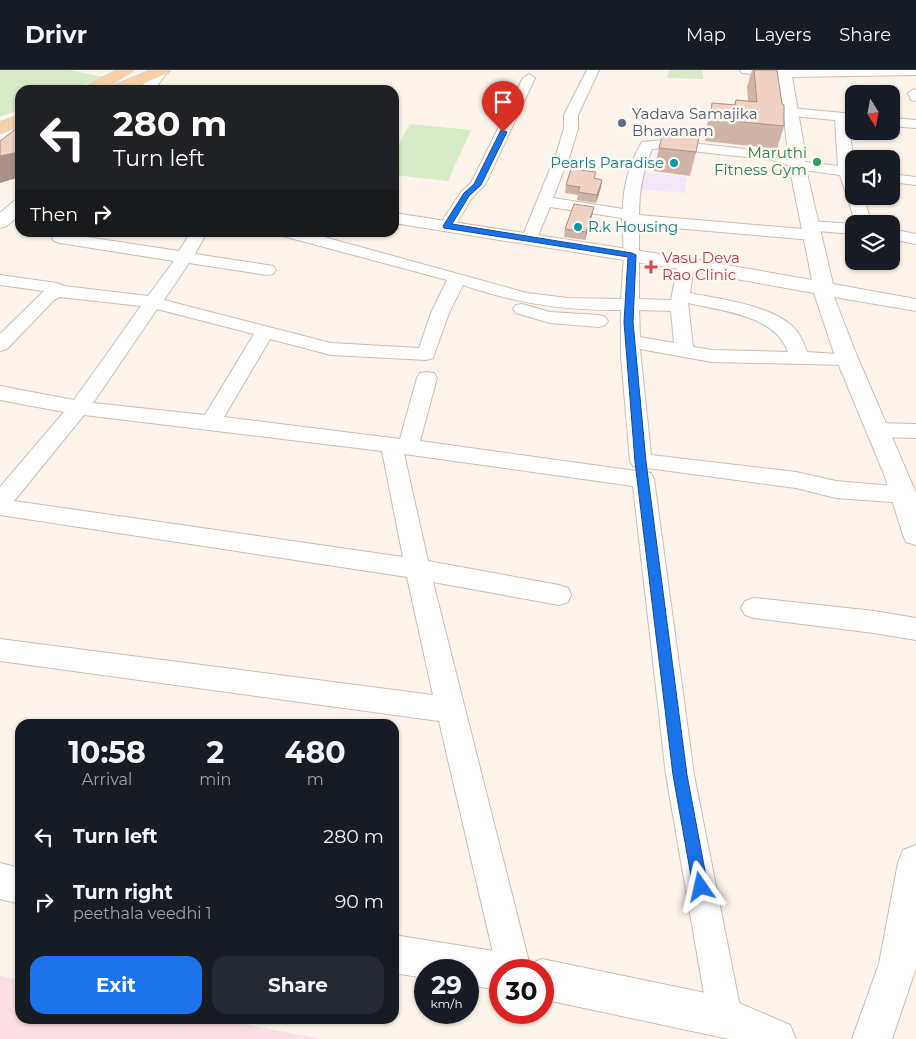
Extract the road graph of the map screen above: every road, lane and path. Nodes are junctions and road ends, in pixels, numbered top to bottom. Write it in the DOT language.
graph roads {
  1 [pos="127,70"];
  2 [pos="162,70"];
  3 [pos="593,70"];
  4 [pos="748,70"];
  5 [pos="916,71"];
  6 [pos="784,72"];
  7 [pos="529,78"];
  8 [pos="101,85"];
  9 [pos="127,85"];
  10 [pos="150,85"];
  11 [pos="916,94"];
  12 [pos="916,98"];
  13 [pos="790,112"];
  14 [pos="845,118"];
  15 [pos="15,122"];
  16 [pos="900,123"];
  17 [pos="916,124"];
  18 [pos="0,128"];
  19 [pos="15,131"];
  20 [pos="0,138"];
  21 [pos="797,165"];
  22 [pos="845,171"];
  23 [pos="900,179"];
  24 [pos="916,181"];
  25 [pos="15,200"];
  26 [pos="544,201"];
  27 [pos="0,204"];
  28 [pos="15,209"];
  29 [pos="630,217"];
  30 [pos="399,219"];
  31 [pos="0,222"];
  32 [pos="447,226"];
  33 [pos="845,229"];
  34 [pos="810,230"];
  35 [pos="900,236"];
  36 [pos="196,237"];
  37 [pos="304,237"];
  38 [pos="60,238"];
  39 [pos="916,239"];
  40 [pos="530,240"];
  41 [pos="632,255"];
  42 [pos="184,258"];
  43 [pos="686,264"];
  44 [pos="267,270"];
  45 [pos="457,278"];
  46 [pos="0,280"];
  47 [pos="57,288"];
  48 [pos="824,288"];
  49 [pos="680,301"];
  50 [pos="152,302"];
  51 [pos="916,305"];
  52 [pos="629,322"];
  53 [pos="265,331"];
  54 [pos="0,345"];
  55 [pos="684,352"];
  56 [pos="800,358"];
  57 [pos="846,359"];
  58 [pos="427,378"];
  59 [pos="0,393"];
  60 [pos="79,408"];
  61 [pos="210,423"];
  62 [pos="878,430"];
  63 [pos="916,431"];
  64 [pos="400,447"];
  65 [pos="642,470"];
  66 [pos="905,495"];
  67 [pos="0,502"];
  68 [pos="0,507"];
  69 [pos="916,535"];
  70 [pos="417,569"];
  71 [pos="559,595"];
  72 [pos="754,608"];
  73 [pos="916,629"];
  74 [pos="0,650"];
  75 [pos="449,710"];
  76 [pos="916,863"];
  77 [pos="0,881"];
  78 [pos="15,885"];
  79 [pos="399,955"];
  80 [pos="511,959"];
  81 [pos="489,969"];
  82 [pos="554,981"];
  83 [pos="725,1017"];
  84 [pos="776,1039"];
  85 [pos="872,1039"];
  1 -- 8 [label="main road"];
  2 -- 9 [label="main road"];
  2 -- 10 [label="street"];
  3 -- 26 [label="street"];
  4 -- 6 [label="street"];
  5 -- 6 [label="street"];
  6 -- 13 [label="street"];
  7 -- 32 [label="street"];
  11 -- 12 [label="street"];
  13 -- 14 [label="street"];
  13 -- 21 [label="street"];
  15 -- 18 [label="main road"];
  16 -- 17 [label="street"];
  19 -- 20 [label="main road"];
  21 -- 22 [label="street"];
  21 -- 29 [label="street"];
  21 -- 34 [label="street"];
  23 -- 24 [label="street"];
  25 -- 27 [label="street"];
  26 -- 29 [label="street"];
  26 -- 40 [label="street"];
  28 -- 31 [label="street"];
  29 -- 34 [label="street"];
  29 -- 41 [label="street"];
  30 -- 32 [label="street"];
  32 -- 40 [label="street"];
  33 -- 34 [label="street"];
  34 -- 48 [label="street"];
  35 -- 39 [label="street"];
  36 -- 42 [label="street"];
  37 -- 45 [label="street"];
  38 -- 42 [label="street"];
  40 -- 41 [label="street"];
  41 -- 43 [label="street"];
  41 -- 52 [label="street"];
  42 -- 44 [label="street"];
  42 -- 50 [label="street"];
  43 -- 48 [label="street"];
  43 -- 49 [label="street"];
  45 -- 52 [label="street"];
  45 -- 53 [label="street"];
  46 -- 47 [label="street"];
  48 -- 51 [label="street"];
  48 -- 57 [label="street"];
  49 -- 52 [label="street"];
  49 -- 55 [label="street"];
  49 -- 56 [label="street"];
  50 -- 53 [label="street"];
  50 -- 54 [label="street"];
  50 -- 60 [label="street"];
  52 -- 55 [label="street"];
  52 -- 65 [label="street"];
  53 -- 61 [label="street"];
  55 -- 56 [label="street"];
  56 -- 57 [label="street"];
  57 -- 62 [label="street"];
  58 -- 64 [label="street"];
  59 -- 60 [label="street"];
  60 -- 61 [label="street"];
  60 -- 67 [label="street"];
  61 -- 64 [label="street"];
  62 -- 63 [label="street"];
  62 -- 66 [label="street"];
  64 -- 65 [label="street"];
  64 -- 70 [label="street"];
  65 -- 66 [label="street"];
  65 -- 83 [label="street"];
  66 -- 69 [label="street"];
  68 -- 70 [label="street"];
  70 -- 71 [label="street"];
  70 -- 75 [label="street"];
  72 -- 73 [label="street"];
  74 -- 75 [label="street"];
  75 -- 80 [label="street"];
  76 -- 85 [label="street"];
  77 -- 78 [label="street"];
  79 -- 81 [label="street"];
  82 -- 83 [label="street"];
  83 -- 84 [label="street"];
}
